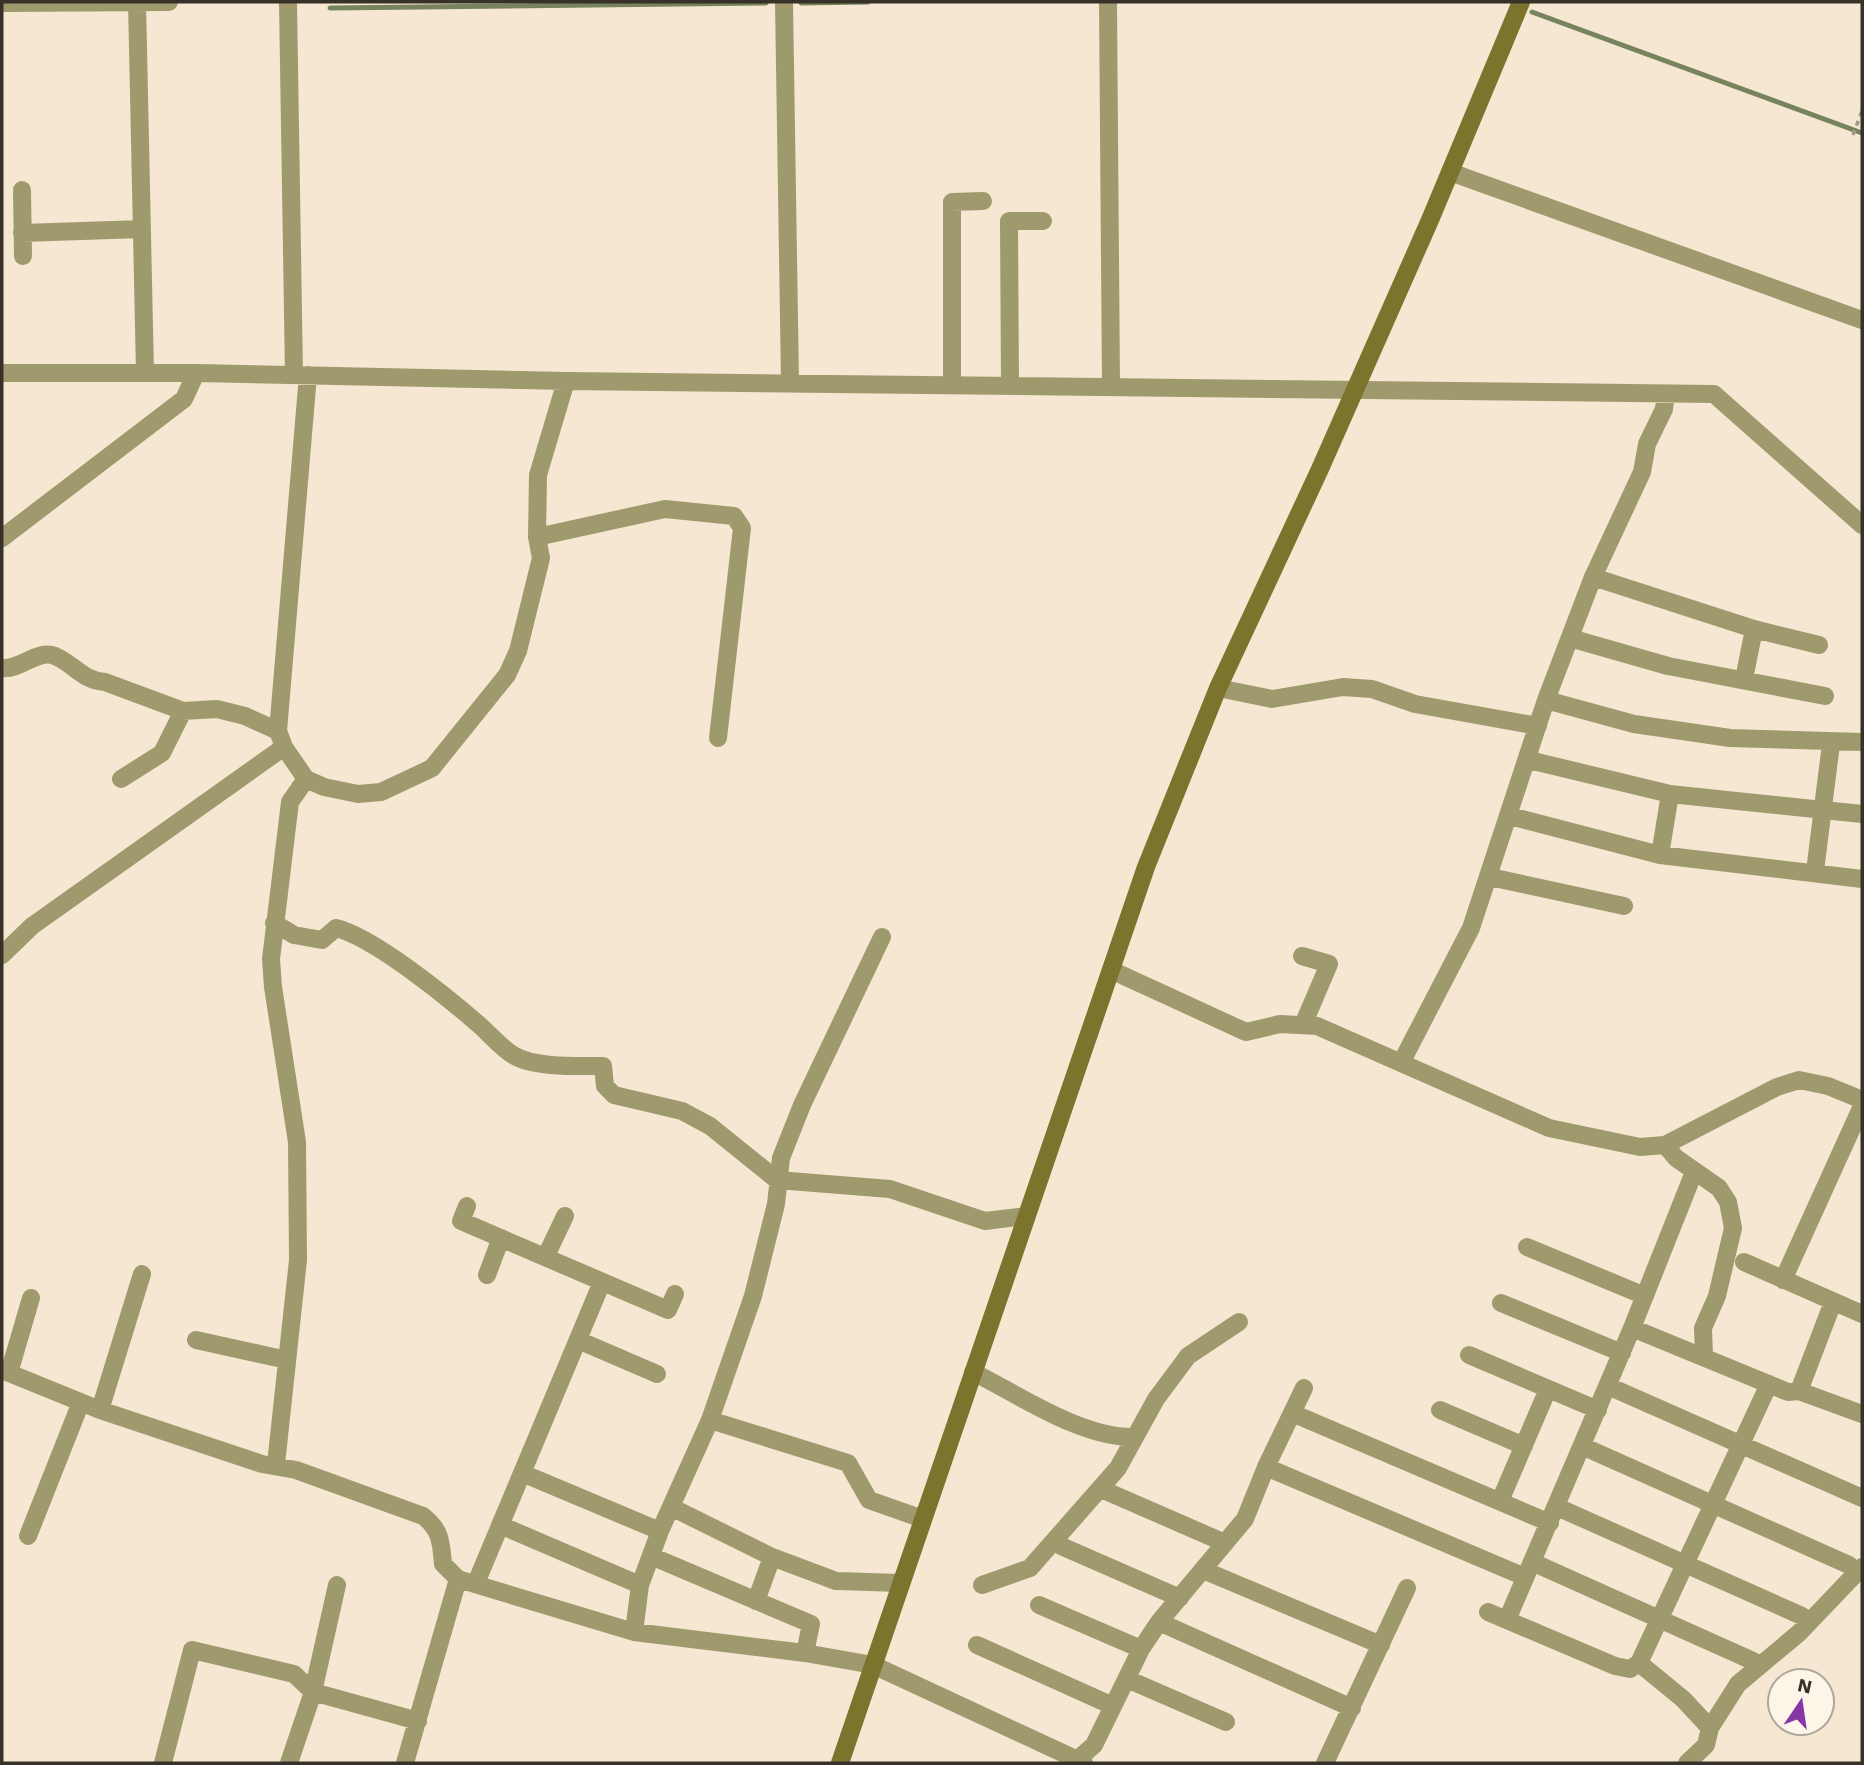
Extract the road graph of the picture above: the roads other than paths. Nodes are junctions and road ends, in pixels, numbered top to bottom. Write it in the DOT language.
graph roads {
  1 [pos="137,2"];
  2 [pos="169,2"];
  3 [pos="288,2"];
  4 [pos="784,2"];
  5 [pos="1108,2"];
  6 [pos="1521,2"];
  7 [pos="2,3"];
  8 [pos="1450,172"];
  9 [pos="22,190"];
  10 [pos="984,201"];
  11 [pos="1043,221"];
  12 [pos="142,229"];
  13 [pos="22,233"];
  14 [pos="23,256"];
  15 [pos="1862,320"];
  16 [pos="2,373"];
  17 [pos="145,373"];
  18 [pos="196,373"];
  19 [pos="301,375"];
  20 [pos="566,381"];
  21 [pos="790,382"];
  22 [pos="952,383"];
  23 [pos="1010,385"];
  24 [pos="1111,387"];
  25 [pos="1355,388"];
  26 [pos="1657,395"];
  27 [pos="1862,525"];
  28 [pos="537,537"];
  29 [pos="2,538"];
  30 [pos="1593,577"];
  31 [pos="1754,629"];
  32 [pos="1570,638"];
  33 [pos="1819,645"];
  34 [pos="2,668"];
  35 [pos="1744,679"];
  36 [pos="1218,688"];
  37 [pos="1825,696"];
  38 [pos="1546,700"];
  39 [pos="183,711"];
  40 [pos="1538,726"];
  41 [pos="718,738"];
  42 [pos="281,739"];
  43 [pos="1862,742"];
  44 [pos="1831,744"];
  45 [pos="1529,760"];
  46 [pos="121,779"];
  47 [pos="306,779"];
  48 [pos="1670,794"];
  49 [pos="1822,809"];
  50 [pos="1862,814"];
  51 [pos="1510,816"];
  52 [pos="1660,855"];
  53 [pos="1815,871"];
  54 [pos="1490,877"];
  55 [pos="1862,879"];
  56 [pos="1624,906"];
  57 [pos="274,923"];
  58 [pos="881,937"];
  59 [pos="2,955"];
  60 [pos="1302,956"];
  61 [pos="1111,970"];
  62 [pos="1303,1025"];
  63 [pos="1401,1063"];
  64 [pos="1862,1100"];
  65 [pos="1862,1106"];
  66 [pos="1665,1145"];
  67 [pos="1694,1172"];
  68 [pos="778,1180"];
  69 [pos="467,1206"];
  70 [pos="565,1216"];
  71 [pos="1026,1216"];
  72 [pos="501,1238"];
  73 [pos="1527,1247"];
  74 [pos="546,1256"];
  75 [pos="1744,1262"];
  76 [pos="142,1274"];
  77 [pos="486,1275"];
  78 [pos="1783,1280"];
  79 [pos="602,1282"];
  80 [pos="674,1294"];
  81 [pos="1645,1296"];
  82 [pos="32,1298"];
  83 [pos="1833,1302"];
  84 [pos="1501,1303"];
  85 [pos="1862,1314"];
  86 [pos="1239,1322"];
  87 [pos="1632,1328"];
  88 [pos="196,1340"];
  89 [pos="578,1340"];
  90 [pos="1622,1353"];
  91 [pos="1469,1355"];
  92 [pos="1704,1356"];
  93 [pos="287,1360"];
  94 [pos="4,1372"];
  95 [pos="973,1372"];
  96 [pos="657,1374"];
  97 [pos="1769,1384"];
  98 [pos="1608,1386"];
  99 [pos="1304,1388"];
  100 [pos="1548,1389"];
  101 [pos="1800,1391"];
  102 [pos="80,1402"];
  103 [pos="100,1410"];
  104 [pos="1440,1410"];
  105 [pos="1598,1410"];
  106 [pos="1292,1413"];
  107 [pos="1862,1414"];
  108 [pos="710,1420"];
  109 [pos="1135,1437"];
  110 [pos="1524,1446"];
  111 [pos="1582,1446"];
  112 [pos="1741,1446"];
  113 [pos="276,1464"];
  114 [pos="1266,1467"];
  115 [pos="522,1473"];
  116 [pos="1108,1492"];
  117 [pos="1862,1498"];
  118 [pos="1500,1502"];
  119 [pos="1714,1504"];
  120 [pos="671,1507"];
  121 [pos="1553,1515"];
  122 [pos="923,1519"];
  123 [pos="500,1525"];
  124 [pos="660,1531"];
  125 [pos="28,1536"];
  126 [pos="1225,1543"];
  127 [pos="1061,1546"];
  128 [pos="651,1556"];
  129 [pos="772,1557"];
  130 [pos="1686,1564"];
  131 [pos="1856,1566"];
  132 [pos="1203,1570"];
  133 [pos="1528,1570"];
  134 [pos="458,1579"];
  135 [pos="476,1583"];
  136 [pos="901,1583"];
  137 [pos="337,1585"];
  138 [pos="640,1585"];
  139 [pos="982,1585"];
  140 [pos="1407,1588"];
  141 [pos="1180,1598"];
  142 [pos="756,1601"];
  143 [pos="1039,1605"];
  144 [pos="1488,1612"];
  145 [pos="1802,1616"];
  146 [pos="1507,1620"];
  147 [pos="1660,1620"];
  148 [pos="1159,1622"];
  149 [pos="634,1632"];
  150 [pos="977,1645"];
  151 [pos="1381,1645"];
  152 [pos="1142,1649"];
  153 [pos="805,1653"];
  154 [pos="1753,1661"];
  155 [pos="1639,1663"];
  156 [pos="873,1665"];
  157 [pos="1127,1679"];
  158 [pos="313,1692"];
  159 [pos="1113,1706"];
  160 [pos="1352,1708"];
  161 [pos="418,1721"];
  162 [pos="1226,1722"];
  163 [pos="1710,1728"];
  164 [pos="1081,1762"];
  165 [pos="163,1763"];
  166 [pos="289,1763"];
  167 [pos="405,1763"];
  168 [pos="840,1763"];
  169 [pos="1325,1763"];
  170 [pos="1687,1763"];
  1 -- 2 [label="street"];
  1 -- 7 [label="street"];
  1 -- 12 [label="street"];
  3 -- 19 [label="street"];
  4 -- 21 [label="street"];
  5 -- 24 [label="street"];
  6 -- 8 [label="street"];
  8 -- 15 [label="street"];
  8 -- 25 [label="street"];
  9 -- 13 [label="street"];
  10 -- 22 [label="street"];
  11 -- 23 [label="street"];
  12 -- 13 [label="street"];
  12 -- 17 [label="street"];
  13 -- 14 [label="street"];
  16 -- 17 [label="street"];
  17 -- 18 [label="street"];
  18 -- 19 [label="street"];
  18 -- 29 [label="street"];
  19 -- 20 [label="street"];
  19 -- 42 [label="street"];
  20 -- 21 [label="street"];
  20 -- 28 [label="street"];
  21 -- 22 [label="street"];
  22 -- 23 [label="street"];
  23 -- 24 [label="street"];
  24 -- 25 [label="street"];
  25 -- 26 [label="street"];
  25 -- 36 [label="street"];
  26 -- 27 [label="street"];
  26 -- 30 [label="street"];
  28 -- 41 [label="street"];
  28 -- 47 [label="street"];
  30 -- 31 [label="street"];
  30 -- 32 [label="street"];
  31 -- 33 [label="street"];
  31 -- 35 [label="street"];
  32 -- 35 [label="street"];
  32 -- 38 [label="street"];
  34 -- 39 [label="street"];
  35 -- 37 [label="street"];
  36 -- 40 [label="street"];
  36 -- 61 [label="street"];
  38 -- 40 [label="street"];
  38 -- 44 [label="street"];
  39 -- 42 [label="street"];
  39 -- 46 [label="street"];
  40 -- 45 [label="street"];
  42 -- 47 [label="street"];
  42 -- 59 [label="street"];
  43 -- 44 [label="street"];
  44 -- 49 [label="street"];
  45 -- 48 [label="street"];
  45 -- 51 [label="street"];
  47 -- 57 [label="street"];
  48 -- 49 [label="street"];
  48 -- 52 [label="street"];
  49 -- 50 [label="street"];
  49 -- 53 [label="street"];
  51 -- 52 [label="street"];
  51 -- 54 [label="street"];
  52 -- 53 [label="street"];
  53 -- 55 [label="street"];
  54 -- 56 [label="street"];
  54 -- 63 [label="street"];
  57 -- 68 [label="street"];
  57 -- 93 [label="street"];
  58 -- 68 [label="street"];
  60 -- 62 [label="street"];
  61 -- 62 [label="street"];
  61 -- 71 [label="street"];
  62 -- 63 [label="street"];
  63 -- 66 [label="street"];
  64 -- 66 [label="street"];
  65 -- 78 [label="street"];
  66 -- 67 [label="street"];
  67 -- 81 [label="street"];
  67 -- 92 [label="street"];
  68 -- 71 [label="street"];
  68 -- 108 [label="street"];
  69 -- 72 [label="street"];
  70 -- 74 [label="street"];
  71 -- 95 [label="street"];
  72 -- 74 [label="street"];
  72 -- 77 [label="street"];
  73 -- 81 [label="street"];
  74 -- 79 [label="street"];
  75 -- 78 [label="street"];
  76 -- 103 [label="street"];
  78 -- 83 [label="street"];
  79 -- 80 [label="street"];
  79 -- 89 [label="street"];
  81 -- 87 [label="street"];
  82 -- 94 [label="street"];
  83 -- 85 [label="street"];
  83 -- 101 [label="street"];
  84 -- 90 [label="street"];
  86 -- 109 [label="street"];
  87 -- 90 [label="street"];
  87 -- 92 [label="street"];
  88 -- 93 [label="street"];
  89 -- 96 [label="street"];
  89 -- 115 [label="street"];
  90 -- 98 [label="street"];
  91 -- 100 [label="street"];
  92 -- 97 [label="street"];
  93 -- 113 [label="street"];
  94 -- 102 [label="street"];
  95 -- 109 [label="street"];
  95 -- 122 [label="street"];
  97 -- 101 [label="street"];
  97 -- 112 [label="street"];
  98 -- 105 [label="street"];
  98 -- 112 [label="street"];
  99 -- 106 [label="street"];
  100 -- 105 [label="street"];
  100 -- 110 [label="street"];
  101 -- 107 [label="street"];
  102 -- 103 [label="street"];
  102 -- 125 [label="street"];
  103 -- 113 [label="street"];
  104 -- 110 [label="street"];
  105 -- 111 [label="street"];
  106 -- 114 [label="street"];
  106 -- 118 [label="street"];
  108 -- 120 [label="street"];
  108 -- 122 [label="street"];
  109 -- 139 [label="street"];
  110 -- 118 [label="street"];
  111 -- 119 [label="street"];
  111 -- 121 [label="street"];
  112 -- 117 [label="street"];
  112 -- 119 [label="street"];
  113 -- 134 [label="street"];
  114 -- 126 [label="street"];
  114 -- 133 [label="street"];
  115 -- 123 [label="street"];
  115 -- 124 [label="street"];
  116 -- 126 [label="street"];
  118 -- 121 [label="street"];
  119 -- 130 [label="street"];
  119 -- 131 [label="street"];
  120 -- 124 [label="street"];
  120 -- 129 [label="street"];
  121 -- 130 [label="street"];
  121 -- 133 [label="street"];
  122 -- 136 [label="street"];
  123 -- 135 [label="street"];
  123 -- 138 [label="street"];
  124 -- 128 [label="street"];
  126 -- 132 [label="street"];
  127 -- 141 [label="street"];
  128 -- 138 [label="street"];
  128 -- 142 [label="street"];
  129 -- 136 [label="street"];
  129 -- 142 [label="street"];
  130 -- 145 [label="street"];
  130 -- 147 [label="street"];
  131 -- 163 [label="street"];
  132 -- 141 [label="street"];
  132 -- 151 [label="street"];
  133 -- 146 [label="street"];
  133 -- 147 [label="street"];
  134 -- 135 [label="street"];
  134 -- 161 [label="street"];
  135 -- 149 [label="street"];
  136 -- 156 [label="street"];
  137 -- 158 [label="street"];
  138 -- 149 [label="street"];
  140 -- 151 [label="street"];
  141 -- 148 [label="street"];
  142 -- 153 [label="street"];
  143 -- 152 [label="street"];
  144 -- 146 [label="street"];
  146 -- 155 [label="street"];
  147 -- 154 [label="street"];
  147 -- 155 [label="street"];
  148 -- 152 [label="street"];
  148 -- 160 [label="street"];
  149 -- 153 [label="street"];
  150 -- 159 [label="street"];
  151 -- 160 [label="street"];
  152 -- 157 [label="street"];
  153 -- 156 [label="street"];
  155 -- 163 [label="street"];
  156 -- 164 [label="street"];
  156 -- 168 [label="street"];
  157 -- 159 [label="street"];
  157 -- 162 [label="street"];
  158 -- 161 [label="street"];
  158 -- 165 [label="street"];
  158 -- 166 [label="street"];
  159 -- 164 [label="street"];
  160 -- 169 [label="street"];
  161 -- 167 [label="street"];
  163 -- 170 [label="street"];
}
